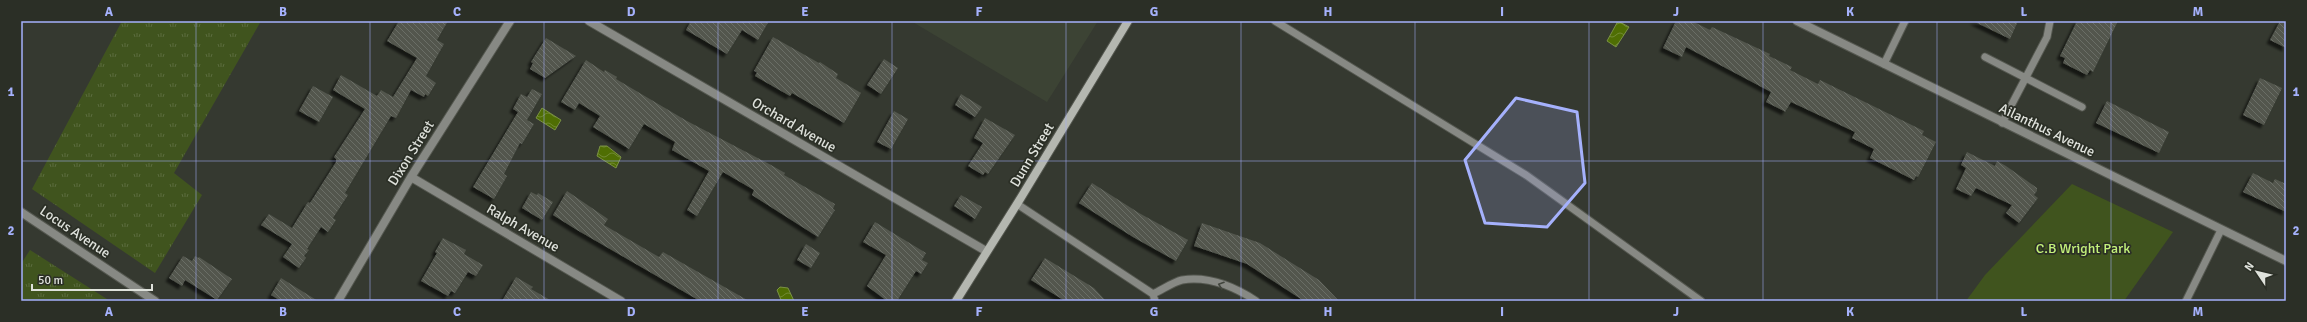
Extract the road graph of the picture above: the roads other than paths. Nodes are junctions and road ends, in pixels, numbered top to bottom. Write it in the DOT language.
graph roads {
  1 [pos="510,21"];
  2 [pos="589,21"];
  3 [pos="1128,21"];
  4 [pos="1275,21"];
  5 [pos="1797,21"];
  6 [pos="1905,21"];
  7 [pos="2050,21"];
  8 [pos="1985,57"];
  9 [pos="1884,64"];
  10 [pos="2025,78"];
  11 [pos="2082,107"];
  12 [pos="2002,123"];
  13 [pos="411,177"];
  14 [pos="1017,204"];
  15 [pos="21,212"];
  16 [pos="2221,230"];
  17 [pos="986,252"];
  18 [pos="2286,261"];
  19 [pos="1154,297"];
  20 [pos="156,301"];
  21 [pos="338,301"];
  22 [pos="621,301"];
  23 [pos="956,301"];
  24 [pos="1256,301"];
  25 [pos="1701,301"];
  26 [pos="2186,301"];
  1 -- 13 [label="street, Dixon Street"];
  2 -- 17 [label="street, Orchard Avenue"];
  3 -- 14 [label="street, Dunn Street"];
  4 -- 25 [label="lane"];
  5 -- 9 [label="street, Ailanthus Avenue"];
  6 -- 9 [label="lane"];
  7 -- 10 [label="lane"];
  8 -- 10 [label="lane"];
  9 -- 12 [label="street, Ailanthus Avenue"];
  10 -- 11 [label="lane"];
  10 -- 12 [label="lane"];
  12 -- 16 [label="street, Ailanthus Avenue"];
  13 -- 21 [label="street, Dixon Street"];
  13 -- 22 [label="street, Ralph Avenue"];
  14 -- 17 [label="street, Dunn Street"];
  14 -- 19 [label="lane"];
  15 -- 20 [label="street, Locus Avenue"];
  16 -- 18 [label="street, Ailanthus Avenue"];
  16 -- 26 [label="lane"];
  17 -- 23 [label="street, Dunn Street"];
  24 -- 19 [label="lane, one-way"];
}
